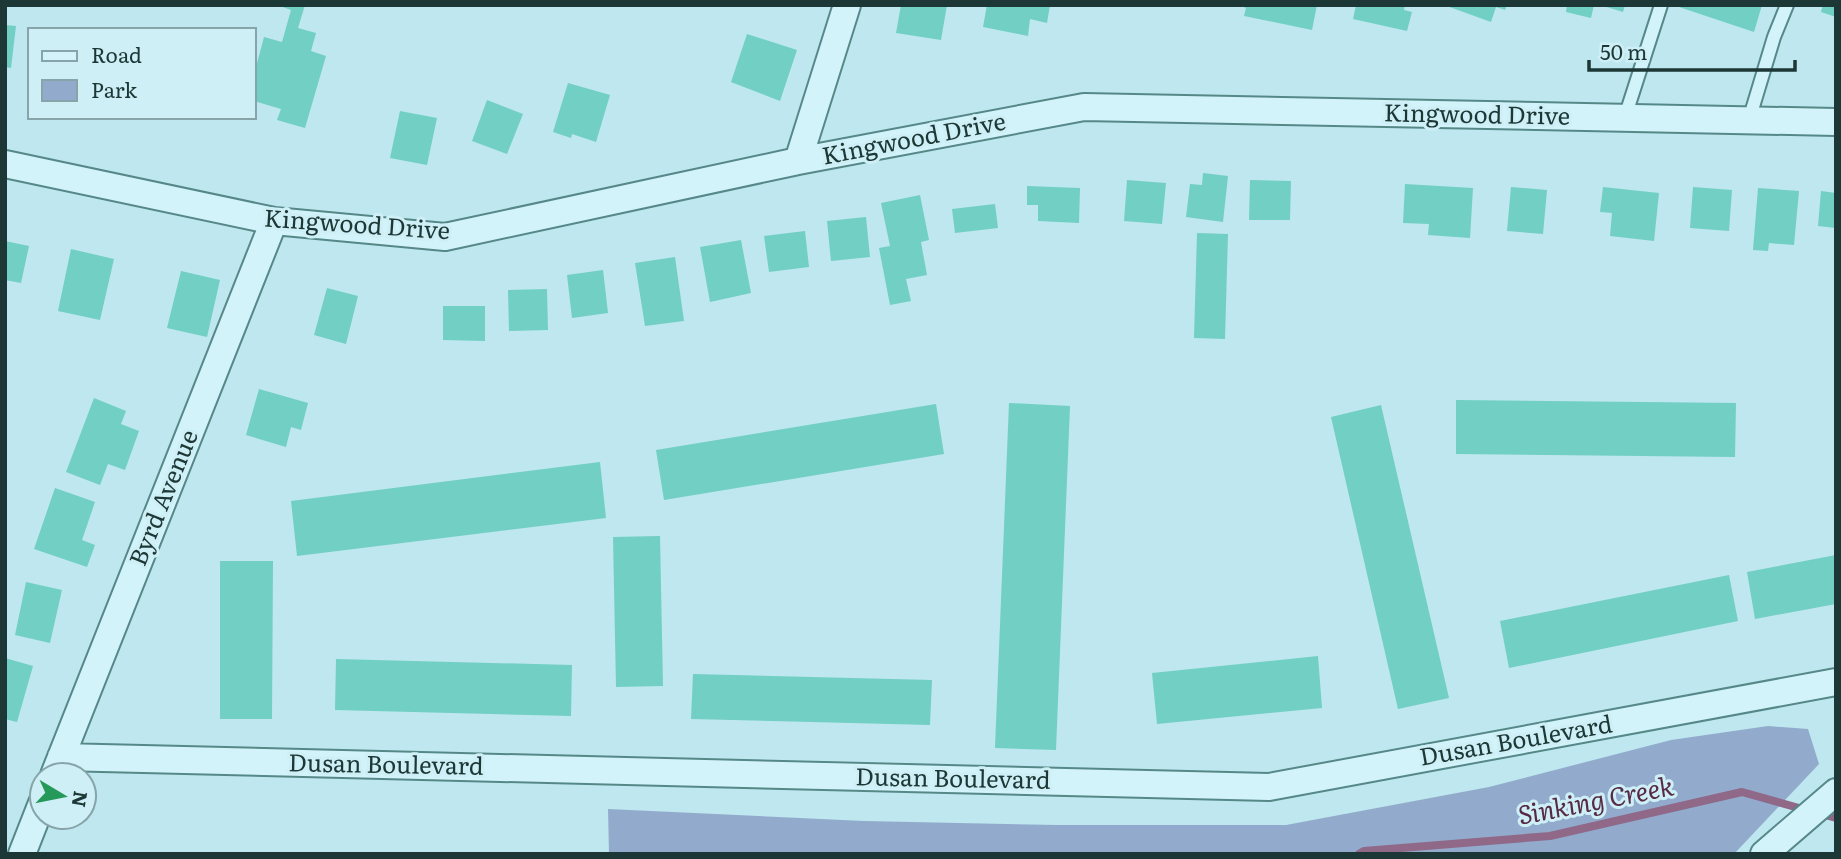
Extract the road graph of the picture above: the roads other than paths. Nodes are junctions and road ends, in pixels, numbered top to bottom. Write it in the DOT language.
graph roads {
  1 [pos="847,5"];
  2 [pos="1661,5"];
  3 [pos="1775,5"];
  4 [pos="1784,11"];
  5 [pos="1625,117"];
  6 [pos="1749,120"];
  7 [pos="1836,122"];
  8 [pos="798,161"];
  9 [pos="5,164"];
  10 [pos="274,221"];
  11 [pos="1836,682"];
  12 [pos="59,761"];
  13 [pos="98,767"];
  14 [pos="1831,795"];
  15 [pos="31,831"];
  16 [pos="22,854"];
  17 [pos="1765,854"];
  1 -- 8 [label="street"];
  2 -- 5 [label="lane"];
  3 -- 4 [label="lane"];
  4 -- 6 [label="lane"];
  5 -- 6 [label="street, Kingwood Drive"];
  5 -- 8 [label="street, Kingwood Drive"];
  6 -- 7 [label="street, Kingwood Drive"];
  8 -- 10 [label="street, Kingwood Drive"];
  9 -- 10 [label="street, Kingwood Drive"];
  10 -- 12 [label="street, Byrd Avenue"];
  11 -- 13 [label="street, Dusan Boulevard"];
  14 -- 17 [label="street"];
  15 -- 16 [label="street"];
}
